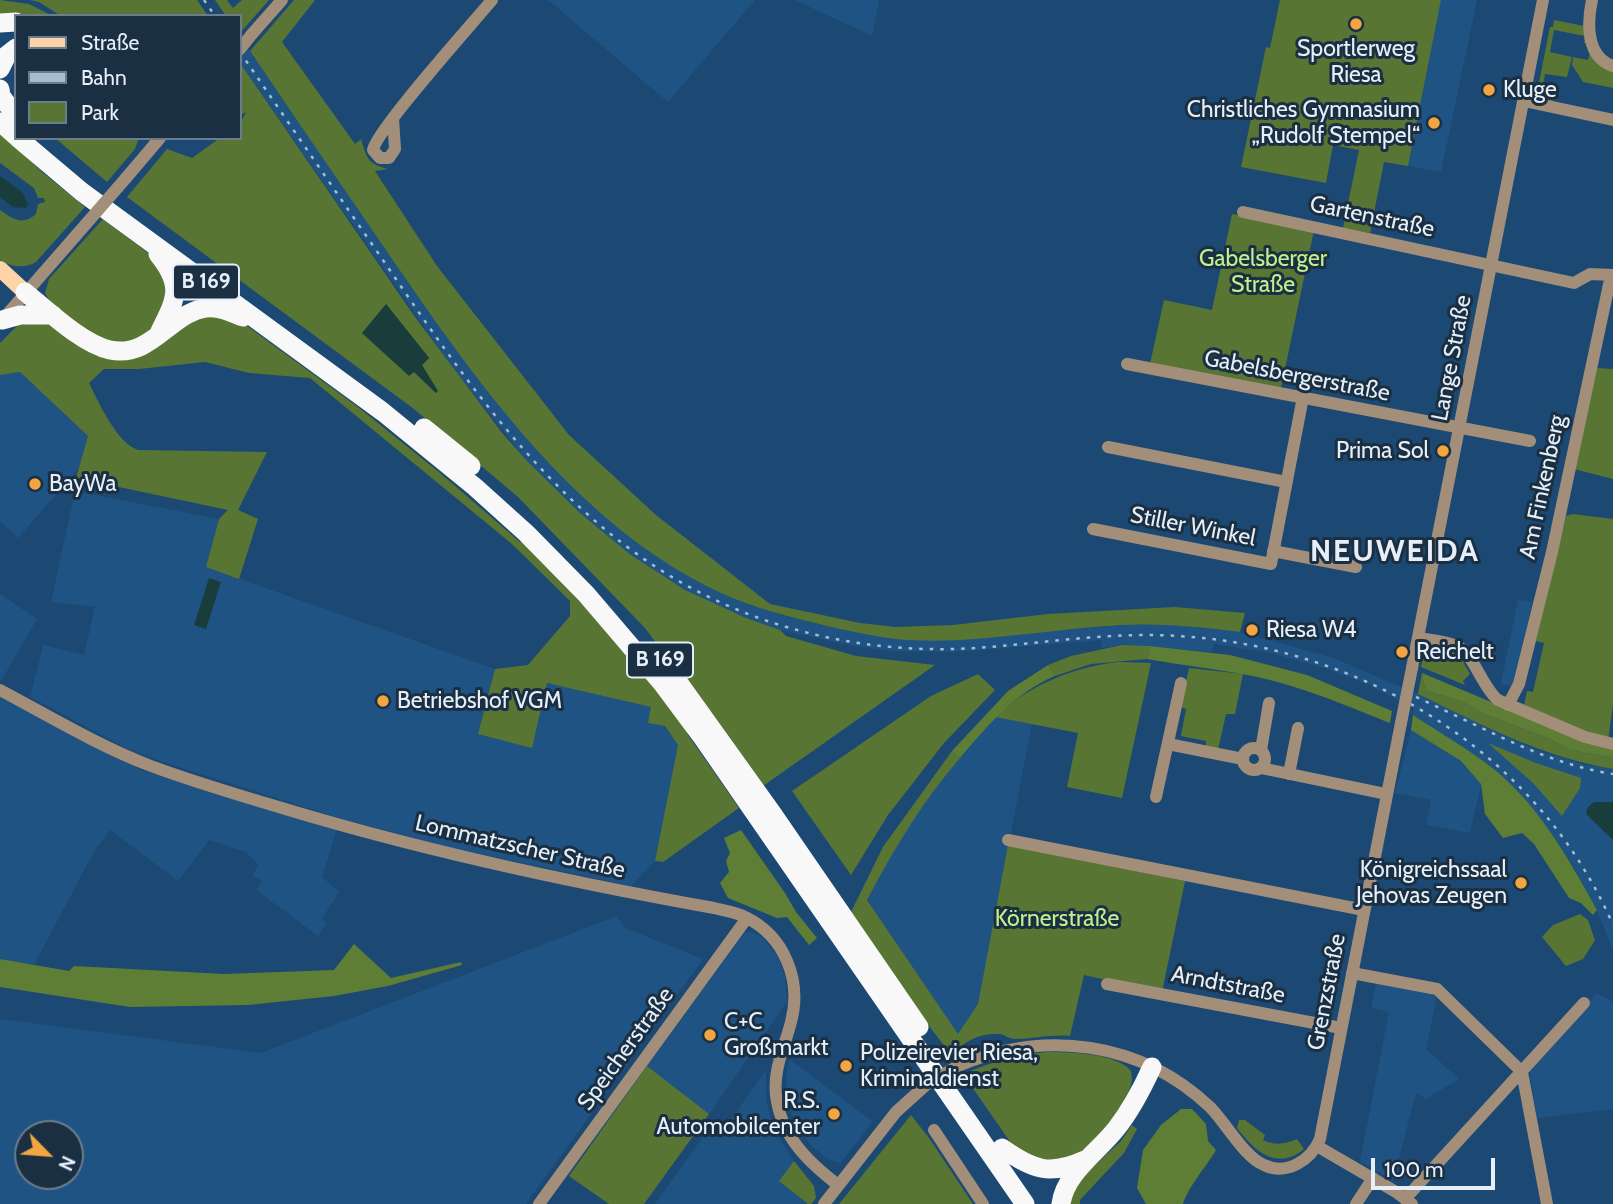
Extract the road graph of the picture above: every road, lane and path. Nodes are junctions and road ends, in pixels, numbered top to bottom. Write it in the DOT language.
graph roads {
  1 [pos="282,0"];
  2 [pos="492,0"];
  3 [pos="1543,0"];
  4 [pos="1592,0"];
  5 [pos="242,46"];
  6 [pos="14,50"];
  7 [pos="1613,66"];
  8 [pos="0,69"];
  9 [pos="0,89"];
  10 [pos="1524,101"];
  11 [pos="14,116"];
  12 [pos="393,118"];
  13 [pos="1613,120"];
  14 [pos="0,122"];
  15 [pos="14,134"];
  16 [pos="21,140"];
  17 [pos="38,140"];
  18 [pos="158,140"];
  19 [pos="1243,212"];
  20 [pos="144,237"];
  21 [pos="1492,264"];
  22 [pos="0,269"];
  23 [pos="1612,275"];
  24 [pos="25,292"];
  25 [pos="53,315"];
  26 [pos="1,322"];
  27 [pos="267,326"];
  28 [pos="156,339"];
  29 [pos="1127,364"];
  30 [pos="1303,397"];
  31 [pos="1460,428"];
  32 [pos="1530,441"];
  33 [pos="1108,447"];
  34 [pos="1286,482"];
  35 [pos="1093,529"];
  36 [pos="1273,551"];
  37 [pos="1356,567"];
  38 [pos="1419,638"];
  39 [pos="1181,683"];
  40 [pos="0,690"];
  41 [pos="1269,703"];
  42 [pos="1508,705"];
  43 [pos="1401,723"];
  44 [pos="1298,728"];
  45 [pos="1168,744"];
  46 [pos="1613,744"];
  47 [pos="1261,750"];
  48 [pos="1243,759"];
  49 [pos="1261,768"];
  50 [pos="1289,774"];
  51 [pos="1386,794"];
  52 [pos="1156,797"];
  53 [pos="1008,840"];
  54 [pos="783,853"];
  55 [pos="1364,910"];
  56 [pos="747,918"];
  57 [pos="1352,973"];
  58 [pos="1107,984"];
  59 [pos="1584,1003"];
  60 [pos="1341,1028"];
  61 [pos="1152,1067"];
  62 [pos="1522,1072"];
  63 [pos="927,1084"];
  64 [pos="934,1130"];
  65 [pos="1317,1146"];
  66 [pos="1002,1148"];
  67 [pos="1085,1160"];
  68 [pos="1373,1178"];
  69 [pos="838,1185"];
  70 [pos="1409,1201"];
  71 [pos="539,1204"];
  72 [pos="824,1204"];
  73 [pos="983,1204"];
  74 [pos="1011,1204"];
  75 [pos="1025,1204"];
  76 [pos="1041,1204"];
  77 [pos="1061,1204"];
  78 [pos="1356,1204"];
  79 [pos="1547,1204"];
  1 -- 5 [label="street, bridge"];
  2 -- 12 [label="street"];
  3 -- 10 [label="street, Lange Straße"];
  4 -- 7 [label="street"];
  6 -- 8 [label="highway"];
  9 -- 11 [label="highway"];
  10 -- 13 [label="street"];
  10 -- 21 [label="street, Lange Straße"];
  14 -- 15 [label="highway, B 169"];
  16 -- 20 [label="highway, B 169"];
  17 -- 66 [label="highway, B 169"];
  18 -- 24 [label="street, bridge"];
  19 -- 21 [label="street, Gartenstraße"];
  20 -- 27 [label="highway, B 169"];
  20 -- 28 [label="highway"];
  21 -- 23 [label="street, Gartenstraße"];
  21 -- 31 [label="street, Lange Straße"];
  22 -- 24 [label="main road"];
  23 -- 42 [label="street, Am Finkenberg"];
  24 -- 25 [label="highway"];
  24 -- 26 [label="street"];
  25 -- 26 [label="highway"];
  25 -- 28 [label="highway"];
  27 -- 28 [label="highway"];
  27 -- 54 [label="highway, B 169"];
  29 -- 30 [label="street, Gabelsbergerstraße"];
  30 -- 31 [label="street, Gabelsbergerstraße"];
  30 -- 34 [label="street, Stiller Winkel"];
  31 -- 32 [label="street, Gabelsbergerstraße"];
  31 -- 38 [label="street, Lange Straße"];
  33 -- 34 [label="street"];
  34 -- 36 [label="street, Stiller Winkel"];
  35 -- 36 [label="street, Stiller Winkel"];
  36 -- 37 [label="street, Stiller Winkel"];
  38 -- 42 [label="street"];
  38 -- 43 [label="street, Lange Straße, bridge"];
  39 -- 45 [label="street"];
  40 -- 56 [label="street, Lommatzscher Straße"];
  41 -- 47 [label="street"];
  42 -- 46 [label="street"];
  43 -- 51 [label="street, Grenzstraße"];
  44 -- 50 [label="street"];
  45 -- 48 [label="street"];
  45 -- 52 [label="street"];
  47 -- 48 [label="street"];
  47 -- 49 [label="street"];
  48 -- 49 [label="street"];
  49 -- 50 [label="street"];
  50 -- 51 [label="street"];
  51 -- 55 [label="street, Grenzstraße"];
  53 -- 55 [label="street"];
  54 -- 63 [label="highway"];
  54 -- 75 [label="highway, B 169"];
  55 -- 57 [label="street, Grenzstraße"];
  56 -- 69 [label="street, Lommatzscher Straße"];
  56 -- 71 [label="street, Speicherstraße"];
  57 -- 60 [label="street, Grenzstraße"];
  57 -- 62 [label="street"];
  58 -- 60 [label="street, Arndtstraße"];
  59 -- 62 [label="street"];
  60 -- 65 [label="street, Grenzstraße"];
  61 -- 63 [label="street, bridge"];
  61 -- 65 [label="street"];
  61 -- 67 [label="highway"];
  62 -- 70 [label="street"];
  62 -- 79 [label="street"];
  63 -- 69 [label="street"];
  63 -- 74 [label="highway"];
  64 -- 73 [label="street"];
  65 -- 68 [label="street"];
  66 -- 67 [label="highway"];
  66 -- 76 [label="highway, B 169"];
  67 -- 77 [label="highway"];
  68 -- 70 [label="street"];
  68 -- 78 [label="street"];
  69 -- 72 [label="street"];
}
